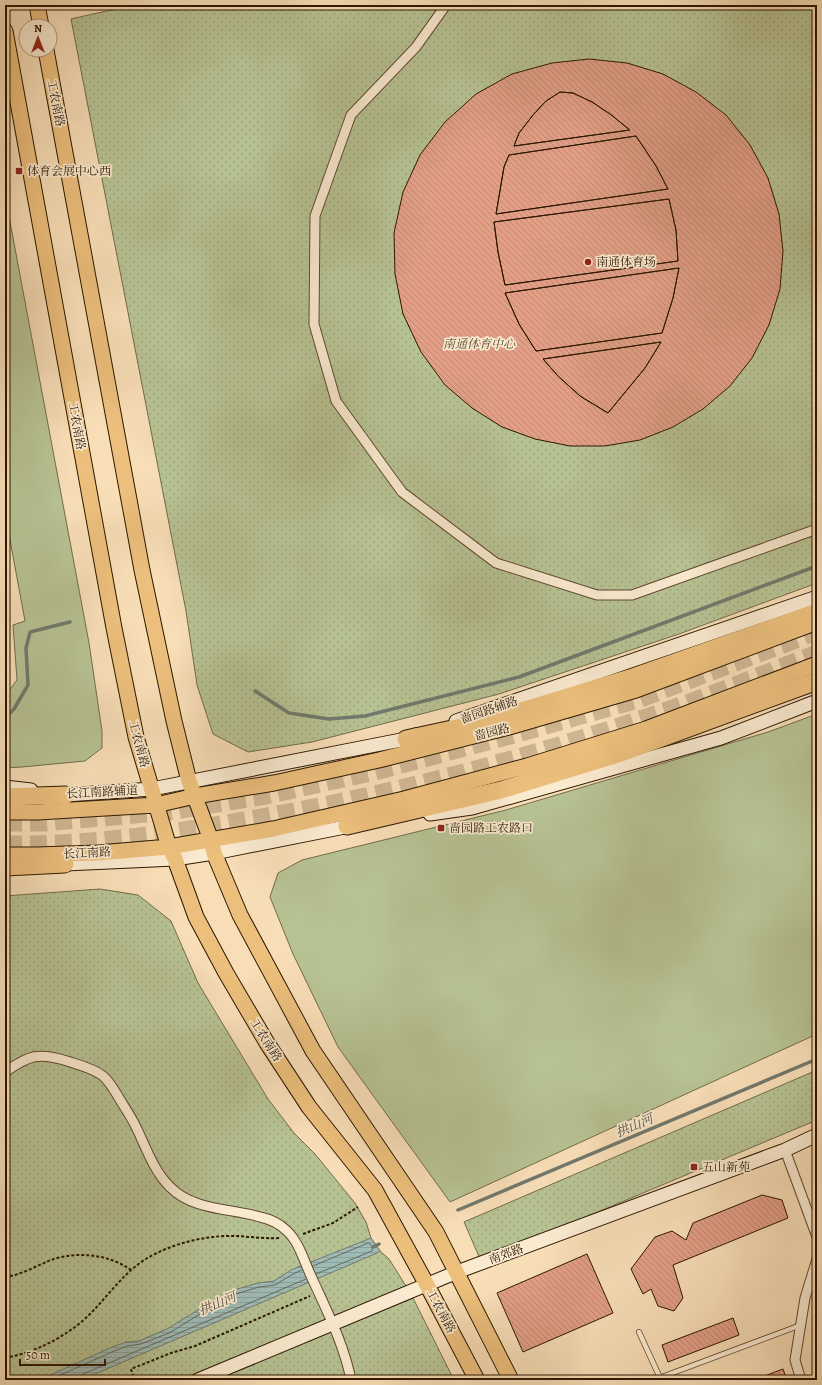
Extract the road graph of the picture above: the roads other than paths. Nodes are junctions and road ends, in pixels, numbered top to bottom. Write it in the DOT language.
graph roads {
  1 [pos="37,5"];
  2 [pos="446,5"];
  3 [pos="39,18"];
  4 [pos="5,31"];
  5 [pos="47,58"];
  6 [pos="817,529"];
  7 [pos="817,598"];
  8 [pos="817,612"];
  9 [pos="817,622"];
  10 [pos="817,664"];
  11 [pos="817,681"];
  12 [pos="817,701"];
  13 [pos="406,739"];
  14 [pos="189,781"];
  15 [pos="5,787"];
  16 [pos="152,789"];
  17 [pos="66,795"];
  18 [pos="195,796"];
  19 [pos="5,797"];
  20 [pos="156,805"];
  21 [pos="5,812"];
  22 [pos="347,826"];
  23 [pos="212,846"];
  24 [pos="172,853"];
  25 [pos="5,855"];
  26 [pos="65,864"];
  27 [pos="5,867"];
  28 [pos="5,876"];
  29 [pos="5,1072"];
  30 [pos="817,1135"];
  31 [pos="785,1150"];
  32 [pos="817,1237"];
  33 [pos="817,1259"];
  34 [pos="457,1272"];
  35 [pos="427,1285"];
  36 [pos="801,1325"];
  37 [pos="639,1332"];
  38 [pos="660,1379"];
  39 [pos="198,1380"];
  40 [pos="351,1380"];
  41 [pos="477,1380"];
  42 [pos="511,1380"];
  43 [pos="801,1380"];
  1 -- 3 [label="main road"];
  2 -- 6 [label="street"];
  4 -- 16 [label="main road, 工农南路"];
  5 -- 14 [label="main road, 工农南路"];
  7 -- 13 [label="street, 啬园路辅路"];
  8 -- 13 [label="highway"];
  9 -- 18 [label="main road, 啬园路"];
  10 -- 23 [label="main road"];
  11 -- 22 [label="highway"];
  12 -- 22 [label="street"];
  13 -- 14 [label="street, 啬园路辅路"];
  14 -- 16 [label="street, 啬园路辅路"];
  14 -- 18 [label="main road, 工农南路"];
  15 -- 17 [label="street, 长江南路辅道"];
  16 -- 17 [label="street, 长江南路辅道"];
  16 -- 20 [label="main road, 工农南路"];
  17 -- 19 [label="highway"];
  18 -- 20 [label="main road, 啬园路"];
  18 -- 23 [label="main road, 工农南路"];
  20 -- 21 [label="main road"];
  20 -- 24 [label="main road, 工农南路"];
  22 -- 23 [label="street"];
  23 -- 24 [label="main road"];
  23 -- 34 [label="main road, 工农南路"];
  24 -- 25 [label="main road, 长江南路"];
  24 -- 26 [label="street"];
  24 -- 35 [label="main road, 工农南路"];
  26 -- 27 [label="highway"];
  26 -- 28 [label="street"];
  29 -- 40 [label="street"];
  30 -- 31 [label="street, 南郊路"];
  31 -- 32 [label="street"];
  31 -- 34 [label="street, 南郊路"];
  33 -- 36 [label="street"];
  34 -- 35 [label="street, 南郊路"];
  34 -- 42 [label="main road, 工农南路"];
  35 -- 39 [label="street, 南郊路"];
  35 -- 41 [label="main road, 工农南路"];
  36 -- 38 [label="lane"];
  36 -- 43 [label="street"];
  37 -- 38 [label="lane"];
}
